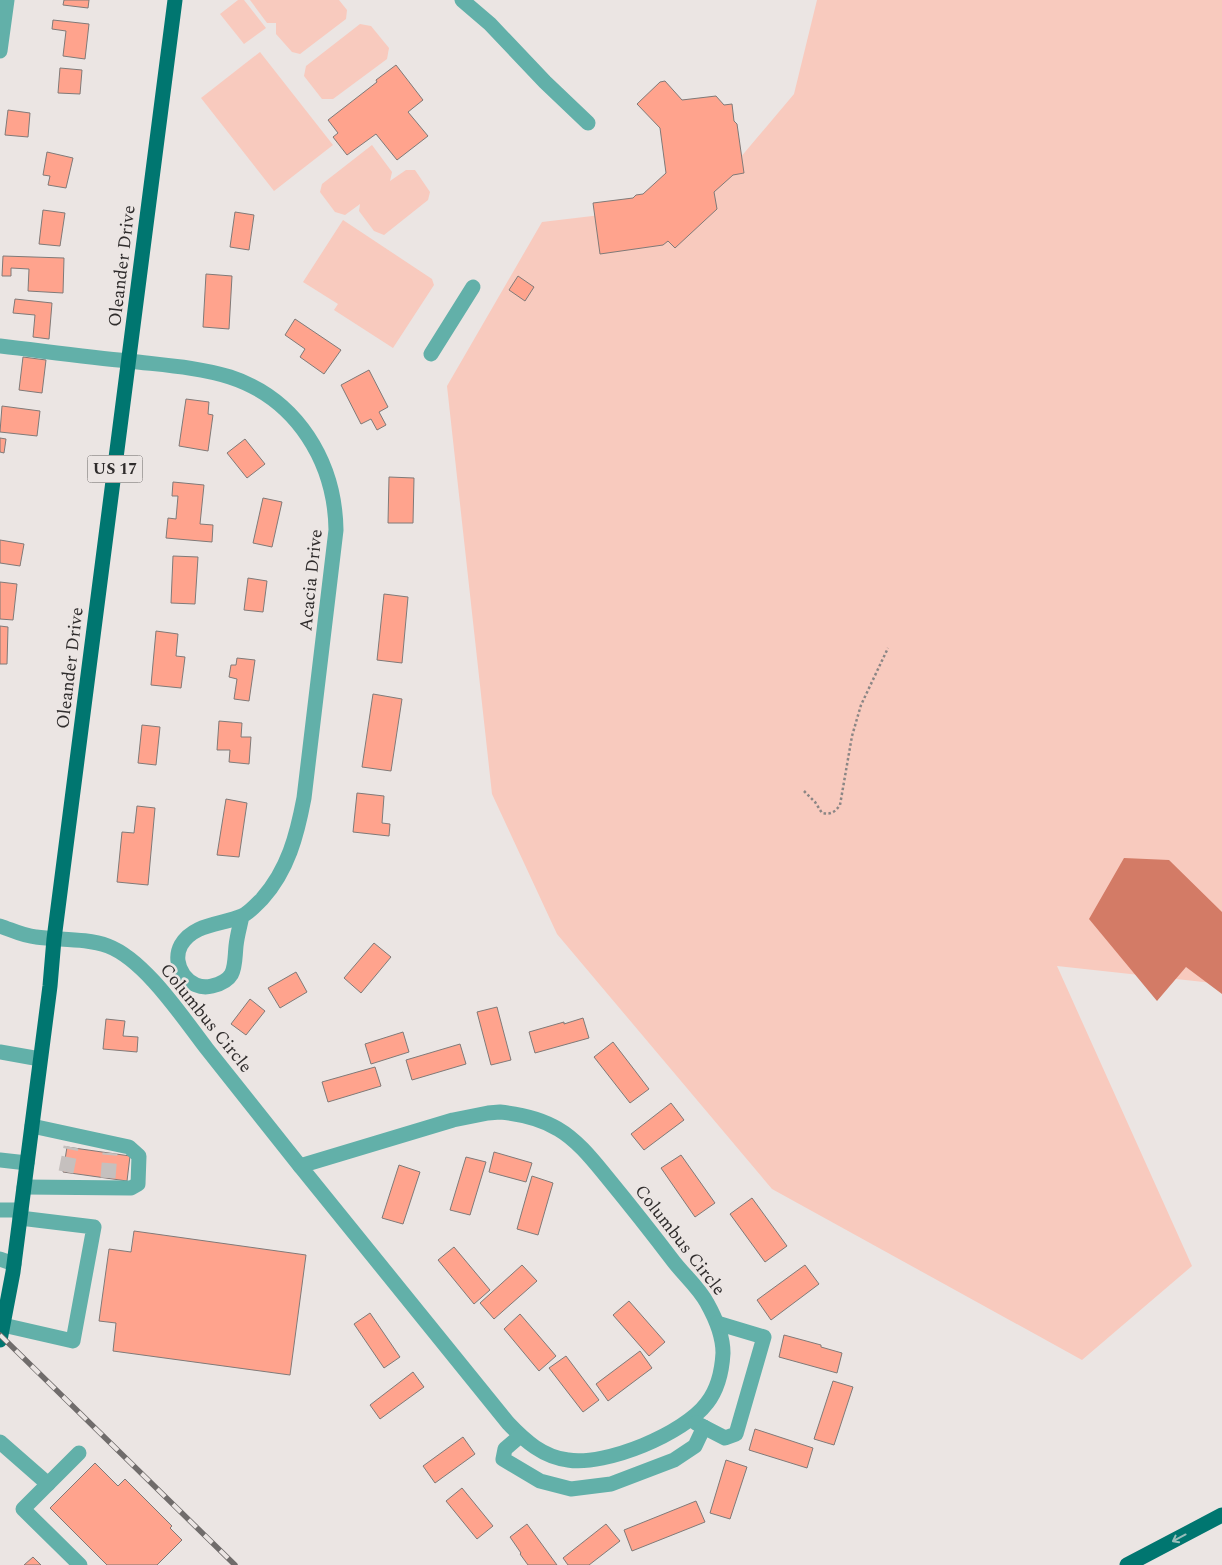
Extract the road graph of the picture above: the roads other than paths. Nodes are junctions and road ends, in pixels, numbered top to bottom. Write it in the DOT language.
graph roads {
  1 [pos="7,0"];
  2 [pos="175,0"];
  3 [pos="462,0"];
  4 [pos="0,51"];
  5 [pos="588,124"];
  6 [pos="473,287"];
  7 [pos="0,346"];
  8 [pos="431,354"];
  9 [pos="129,361"];
  10 [pos="242,916"];
  11 [pos="0,926"];
  12 [pos="54,939"];
  13 [pos="0,1052"];
  14 [pos="40,1059"];
  15 [pos="32,1126"];
  16 [pos="0,1160"];
  17 [pos="27,1163"];
  18 [pos="300,1166"];
  19 [pos="24,1188"];
  20 [pos="0,1210"];
  21 [pos="20,1214"];
  22 [pos="7,1262"];
  23 [pos="717,1323"];
  24 [pos="2,1332"];
  25 [pos="697,1423"];
  26 [pos="520,1436"];
  27 [pos="0,1442"];
  28 [pos="79,1453"];
  29 [pos="605,1458"];
  30 [pos="48,1484"];
  31 [pos="611,1484"];
  32 [pos="1222,1515"];
  33 [pos="80,1565"];
  34 [pos="1127,1565"];
  1 -- 4 [label="street"];
  2 -- 9 [label="main road, Oleander Drive / US 17"];
  3 -- 5 [label="street"];
  6 -- 8 [label="street"];
  7 -- 9 [label="street, Acacia Drive"];
  9 -- 10 [label="street, Acacia Drive"];
  9 -- 12 [label="main road, Oleander Drive / US 17"];
  10 -- 10 [label="street, Acacia Drive"];
  11 -- 12 [label="street, Columbus Circle"];
  12 -- 14 [label="main road, Oleander Drive / US 17"];
  12 -- 18 [label="street, Columbus Circle"];
  13 -- 14 [label="street"];
  14 -- 15 [label="main road, Oleander Drive / US 17"];
  15 -- 17 [label="main road, Oleander Drive / US 17"];
  15 -- 19 [label="street"];
  16 -- 17 [label="street"];
  17 -- 19 [label="main road, Oleander Drive / US 17"];
  18 -- 23 [label="street, Columbus Circle"];
  18 -- 26 [label="street, Columbus Circle"];
  19 -- 21 [label="main road, Oleander Drive / US 17"];
  20 -- 21 [label="street"];
  21 -- 22 [label="main road, Oleander Drive / US 17"];
  21 -- 24 [label="street"];
  22 -- 24 [label="main road, Oleander Drive / US 17"];
  23 -- 25 [label="street, Columbus Circle"];
  23 -- 25 [label="street"];
  25 -- 29 [label="street, Columbus Circle"];
  25 -- 31 [label="street"];
  26 -- 29 [label="street, Columbus Circle"];
  26 -- 31 [label="street"];
  27 -- 30 [label="street"];
  28 -- 30 [label="street"];
  29 -- 31 [label="street"];
  30 -- 33 [label="street"];
  32 -- 34 [label="main road, one-way"];
}
